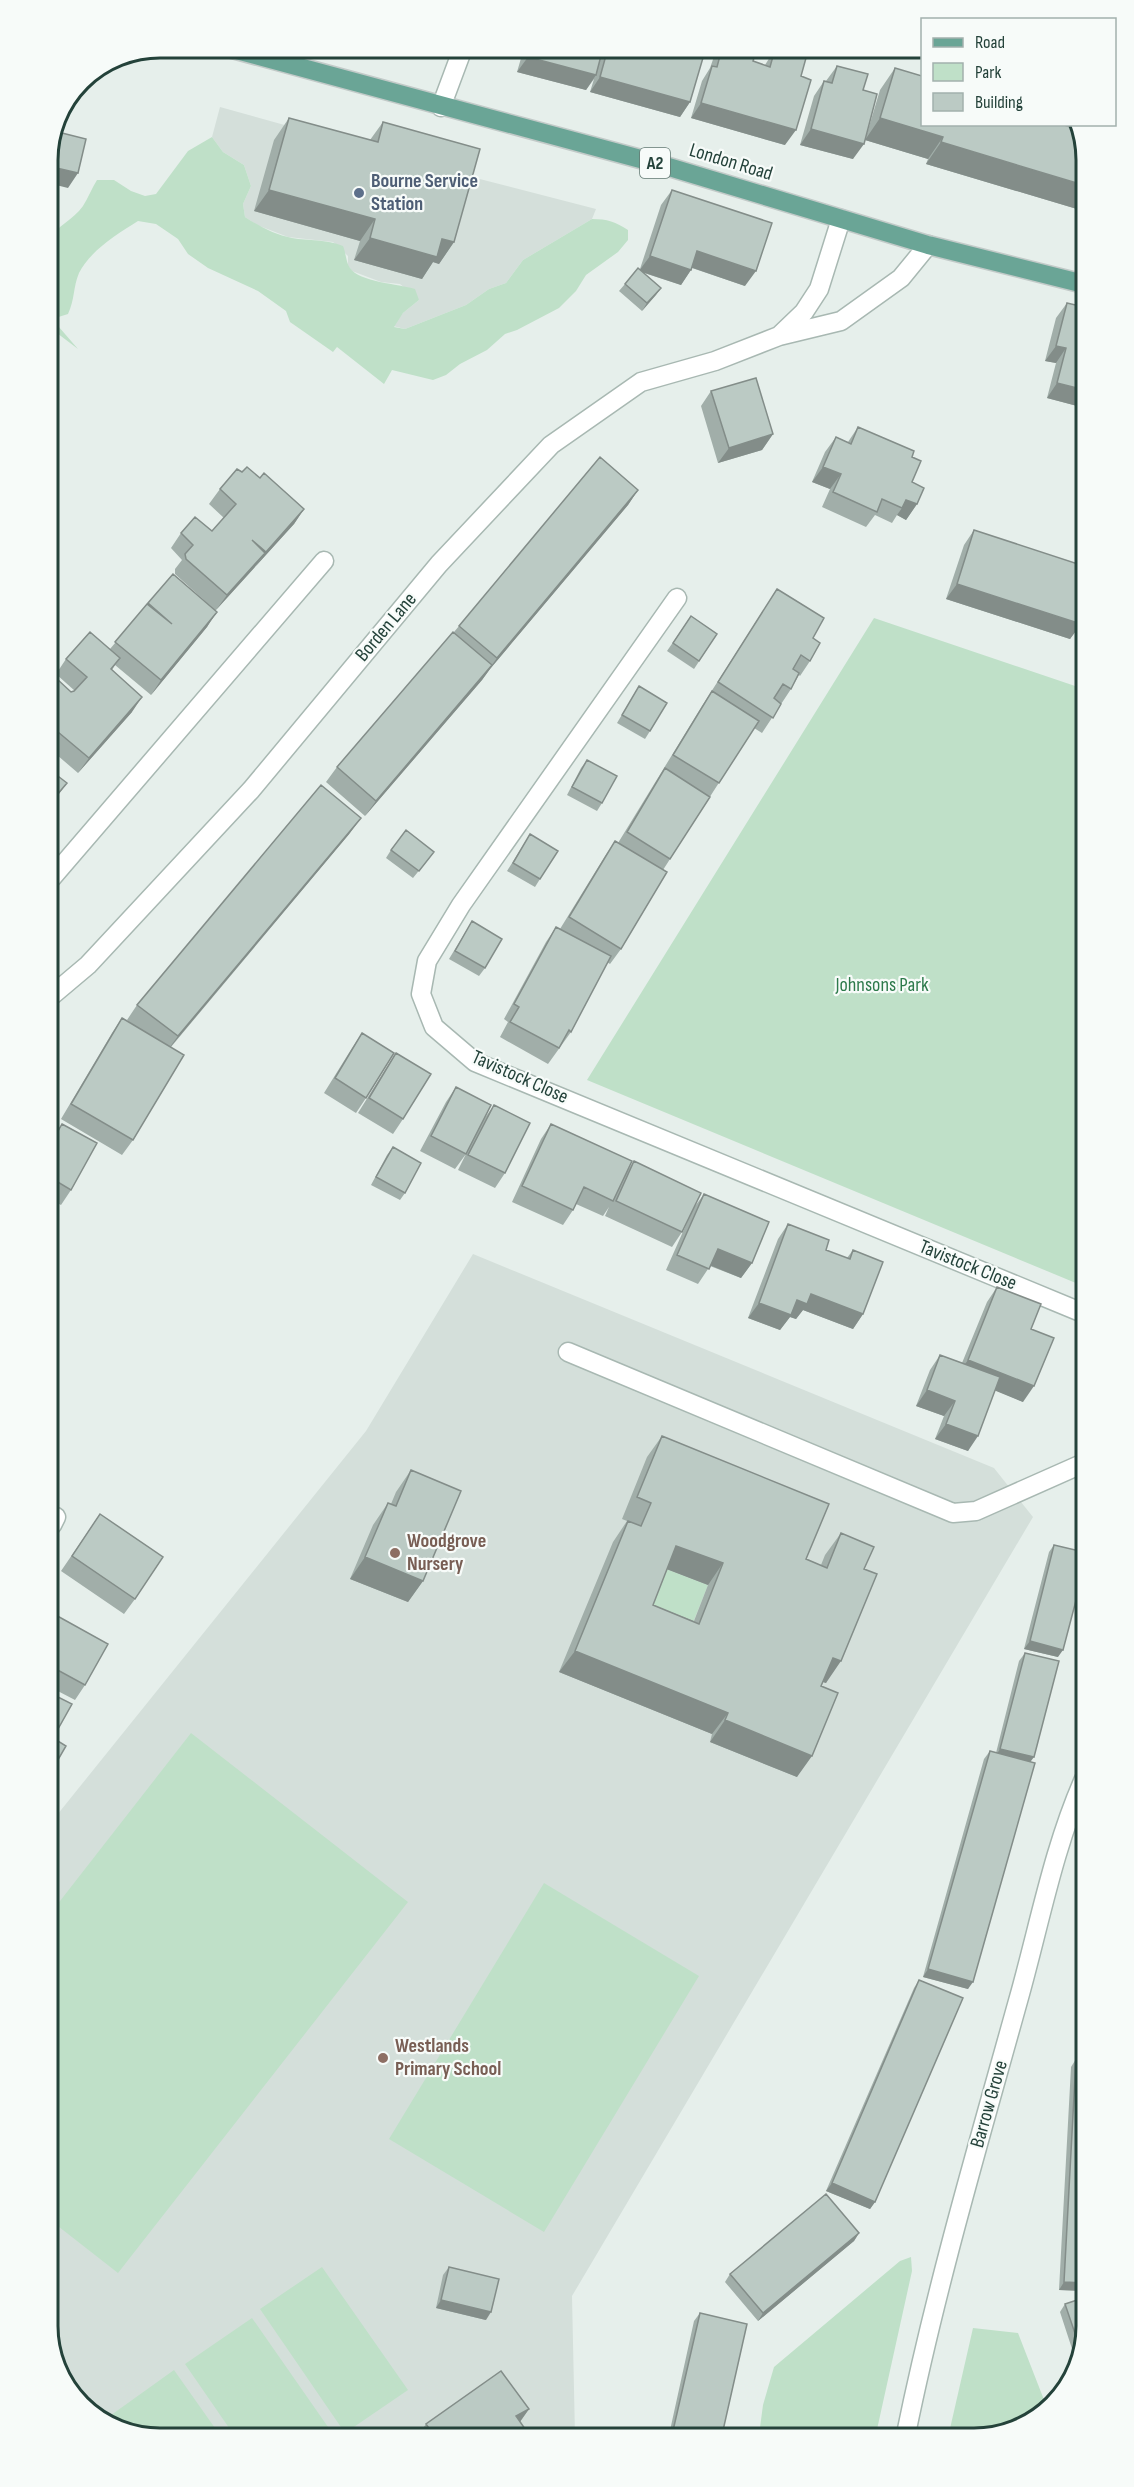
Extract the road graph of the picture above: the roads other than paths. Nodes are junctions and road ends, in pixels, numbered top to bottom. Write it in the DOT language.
graph roads {
  1 [pos="265,58"];
  2 [pos="459,58"];
  3 [pos="441,107"];
  4 [pos="841,219"];
  5 [pos="928,245"];
  6 [pos="1076,282"];
  7 [pos="779,336"];
  8 [pos="324,561"];
  9 [pos="677,598"];
  10 [pos="59,870"];
  11 [pos="59,990"];
  12 [pos="1076,1309"];
  13 [pos="568,1352"];
  14 [pos="1076,1467"];
  15 [pos="1076,1797"];
  16 [pos="907,2428"];
  1 -- 3 [label="main road, London Road / A2"];
  2 -- 3 [label="street"];
  3 -- 4 [label="main road, London Road / A2"];
  4 -- 5 [label="main road, London Road / A2"];
  4 -- 7 [label="street, Borden Lane"];
  5 -- 6 [label="main road, London Road / A2"];
  5 -- 7 [label="street, Borden Lane"];
  7 -- 11 [label="street, Borden Lane"];
  8 -- 10 [label="street"];
  9 -- 12 [label="street, Tavistock Close"];
  13 -- 14 [label="street"];
  15 -- 16 [label="street, Barrow Grove"];
}
